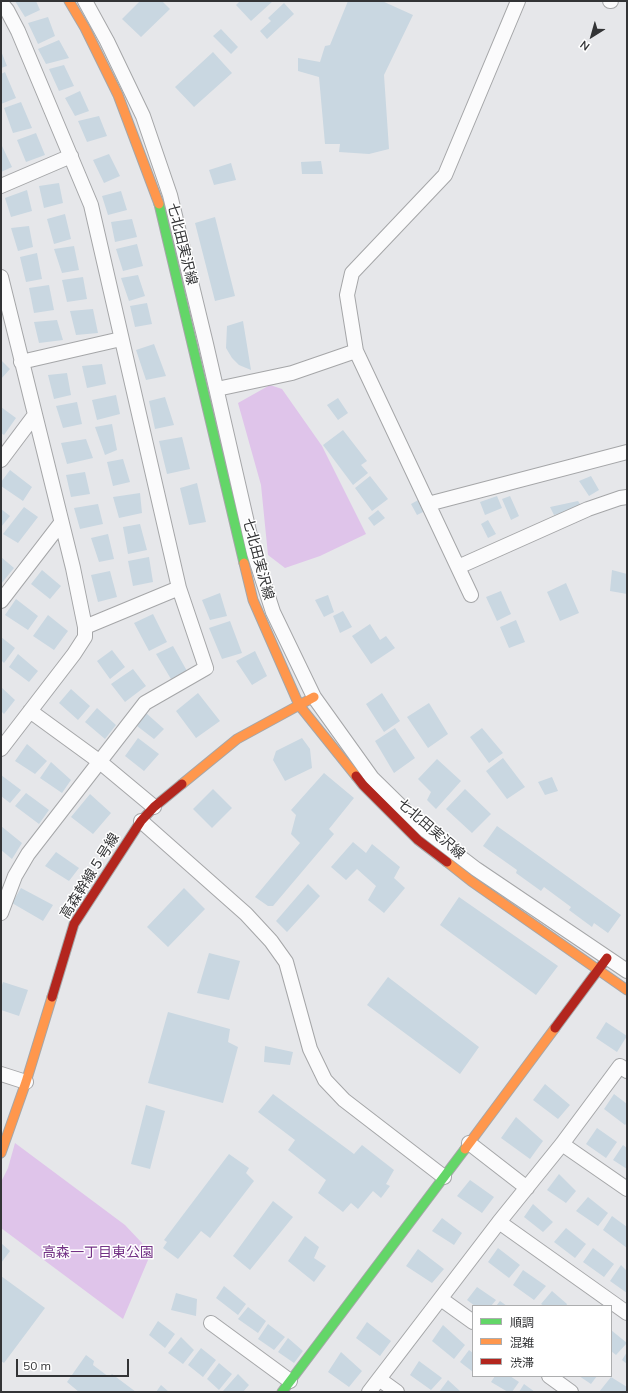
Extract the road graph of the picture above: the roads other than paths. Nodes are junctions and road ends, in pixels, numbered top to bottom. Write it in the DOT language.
graph roads {
  1 [pos="69,1"];
  2 [pos="86,1"];
  3 [pos="518,1"];
  4 [pos="1,3"];
  5 [pos="71,156"];
  6 [pos="1,186"];
  7 [pos="1,277"];
  8 [pos="10,313"];
  9 [pos="1,325"];
  10 [pos="122,339"];
  11 [pos="356,351"];
  12 [pos="21,362"];
  13 [pos="217,388"];
  14 [pos="34,416"];
  15 [pos="627,452"];
  16 [pos="1,460"];
  17 [pos="627,497"];
  18 [pos="428,504"];
  19 [pos="61,523"];
  20 [pos="458,567"];
  21 [pos="180,588"];
  22 [pos="471,595"];
  23 [pos="1,601"];
  24 [pos="85,627"];
  25 [pos="314,697"];
  26 [pos="300,705"];
  27 [pos="30,711"];
  28 [pos="1,749"];
  29 [pos="100,762"];
  30 [pos="154,807"];
  31 [pos="141,821"];
  32 [pos="1,913"];
  33 [pos="607,958"];
  34 [pos="598,970"];
  35 [pos="627,971"];
  36 [pos="627,990"];
  37 [pos="627,1071"];
  38 [pos="1,1074"];
  39 [pos="26,1082"];
  40 [pos="469,1143"];
  41 [pos="562,1144"];
  42 [pos="1,1153"];
  43 [pos="444,1177"];
  44 [pos="527,1188"];
  45 [pos="627,1189"];
  46 [pos="499,1222"];
  47 [pos="441,1299"];
  48 [pos="627,1313"];
  49 [pos="472,1321"];
  50 [pos="211,1323"];
  51 [pos="550,1377"];
  52 [pos="379,1379"];
  53 [pos="286,1386"];
  54 [pos="370,1392"];
  55 [pos="397,1392"];
  56 [pos="571,1392"];
  1 -- 26 [label="street, 七北田実沢線"];
  2 -- 13 [label="street"];
  3 -- 11 [label="street"];
  4 -- 5 [label="street"];
  5 -- 6 [label="street"];
  5 -- 10 [label="street"];
  7 -- 8 [label="street"];
  8 -- 9 [label="street"];
  8 -- 12 [label="street"];
  10 -- 12 [label="street"];
  10 -- 21 [label="street"];
  11 -- 13 [label="street"];
  11 -- 18 [label="street"];
  12 -- 14 [label="street"];
  13 -- 25 [label="street"];
  14 -- 16 [label="street"];
  14 -- 19 [label="street"];
  15 -- 18 [label="street"];
  17 -- 20 [label="street"];
  18 -- 20 [label="street"];
  19 -- 23 [label="street"];
  19 -- 24 [label="street"];
  20 -- 22 [label="street"];
  21 -- 24 [label="street"];
  21 -- 29 [label="street"];
  24 -- 27 [label="street"];
  25 -- 26 [label="street, 高森幹線５号線"];
  25 -- 33 [label="street"];
  26 -- 30 [label="street, 高森幹線５号線"];
  26 -- 34 [label="street, 七北田実沢線"];
  27 -- 28 [label="street"];
  27 -- 29 [label="street"];
  29 -- 30 [label="street"];
  29 -- 32 [label="street"];
  30 -- 31 [label="street, 高森幹線５号線"];
  31 -- 39 [label="street, 高森幹線５号線"];
  31 -- 43 [label="street"];
  33 -- 34 [label="street"];
  33 -- 35 [label="street"];
  34 -- 36 [label="street, 七北田実沢線"];
  34 -- 40 [label="street"];
  37 -- 41 [label="street"];
  38 -- 39 [label="street"];
  39 -- 42 [label="street, 高森幹線５号線"];
  40 -- 43 [label="street"];
  40 -- 44 [label="street"];
  41 -- 44 [label="street"];
  41 -- 45 [label="street"];
  43 -- 53 [label="street"];
  44 -- 46 [label="street"];
  46 -- 47 [label="street"];
  46 -- 48 [label="street"];
  47 -- 49 [label="street"];
  47 -- 52 [label="street"];
  50 -- 53 [label="street"];
  51 -- 56 [label="street"];
  52 -- 54 [label="street"];
  52 -- 55 [label="street"];
}
